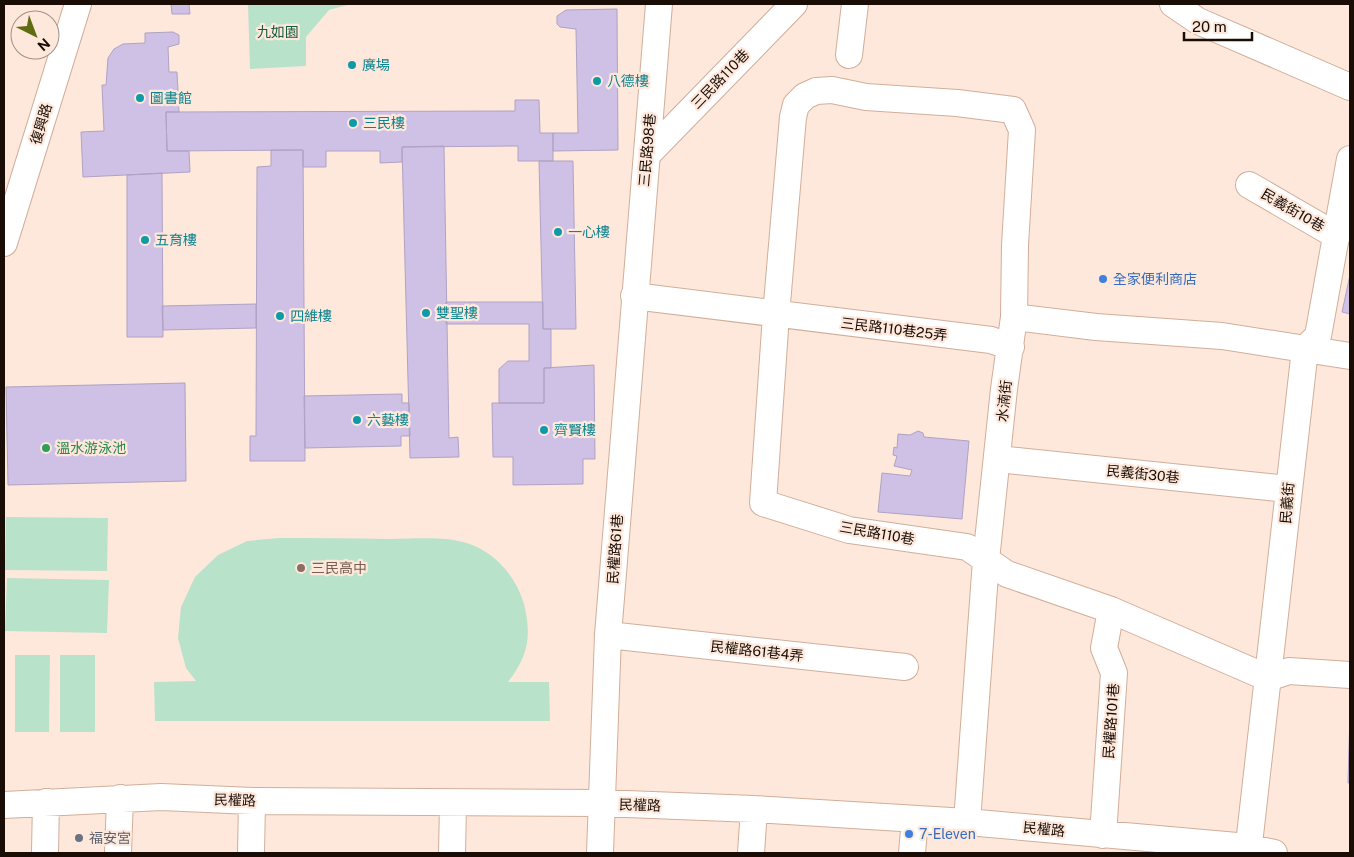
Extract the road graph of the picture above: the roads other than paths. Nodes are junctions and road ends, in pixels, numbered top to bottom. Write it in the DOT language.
graph roads {
  1 [pos="78,4"];
  2 [pos="659,4"];
  3 [pos="794,4"];
  4 [pos="855,4"];
  5 [pos="1174,4"];
  6 [pos="849,55"];
  7 [pos="1350,87"];
  8 [pos="647,155"];
  9 [pos="1350,159"];
  10 [pos="1249,185"];
  11 [pos="1338,236"];
  12 [pos="4,244"];
  13 [pos="634,296"];
  14 [pos="776,315"];
  15 [pos="1014,317"];
  16 [pos="1011,347"];
  17 [pos="1305,348"];
  18 [pos="1350,356"];
  19 [pos="998,459"];
  20 [pos="1288,489"];
  21 [pos="986,560"];
  22 [pos="1111,610"];
  23 [pos="608,634"];
  24 [pos="905,667"];
  25 [pos="1350,675"];
  26 [pos="1268,678"];
  27 [pos="120,798"];
  28 [pos="252,801"];
  29 [pos="46,802"];
  30 [pos="601,803"];
  31 [pos="453,804"];
  32 [pos="4,805"];
  33 [pos="754,809"];
  34 [pos="915,819"];
  35 [pos="967,822"];
  36 [pos="1103,835"];
  37 [pos="1073,843"];
  38 [pos="1248,850"];
  39 [pos="45,853"];
  40 [pos="118,853"];
  41 [pos="251,853"];
  42 [pos="452,853"];
  43 [pos="600,853"];
  44 [pos="751,853"];
  45 [pos="912,853"];
  46 [pos="1274,853"];
  1 -- 12 [label="street, 復興路"];
  2 -- 8 [label="street, 三民路98巷"];
  3 -- 8 [label="street, 三民路110巷"];
  4 -- 6 [label="street"];
  5 -- 7 [label="street"];
  8 -- 13 [label="street, 三民路98巷"];
  9 -- 11 [label="street"];
  10 -- 11 [label="street, 民義街10巷"];
  11 -- 17 [label="street"];
  13 -- 14 [label="street"];
  13 -- 23 [label="street, 民權路61巷"];
  14 -- 15 [label="street, 水湳街"];
  14 -- 16 [label="street, 三民路110巷25弄"];
  14 -- 21 [label="street, 三民路110巷"];
  15 -- 16 [label="street, 水湳街"];
  15 -- 17 [label="street"];
  16 -- 19 [label="street, 水湳街"];
  17 -- 18 [label="street"];
  17 -- 20 [label="street, 民義街"];
  19 -- 20 [label="street, 民義街30巷"];
  19 -- 21 [label="street, 水湳街"];
  20 -- 26 [label="street, 民義街"];
  21 -- 22 [label="street, 三民路110巷"];
  21 -- 35 [label="street, 水湳街"];
  22 -- 26 [label="street, 三民路110巷"];
  22 -- 36 [label="street, 民權路101巷"];
  23 -- 24 [label="street, 民權路61巷4弄"];
  23 -- 30 [label="street, 民權路61巷"];
  25 -- 26 [label="street"];
  26 -- 38 [label="street, 民義街"];
  27 -- 28 [label="street, 民權路"];
  27 -- 29 [label="street, 民權路"];
  27 -- 40 [label="street"];
  28 -- 31 [label="street, 民權路"];
  28 -- 41 [label="street"];
  29 -- 32 [label="street, 民權路"];
  29 -- 39 [label="street"];
  30 -- 31 [label="street, 民權路"];
  30 -- 33 [label="street, 民權路"];
  30 -- 43 [label="street, 民權路61巷"];
  31 -- 42 [label="street"];
  33 -- 34 [label="street, 民權路"];
  33 -- 44 [label="street"];
  34 -- 35 [label="street, 民權路"];
  34 -- 45 [label="street"];
  35 -- 37 [label="street, 民權路"];
  36 -- 37 [label="street, 民權路"];
  36 -- 38 [label="street, 民權路"];
  38 -- 46 [label="street, 民權路"];
}
